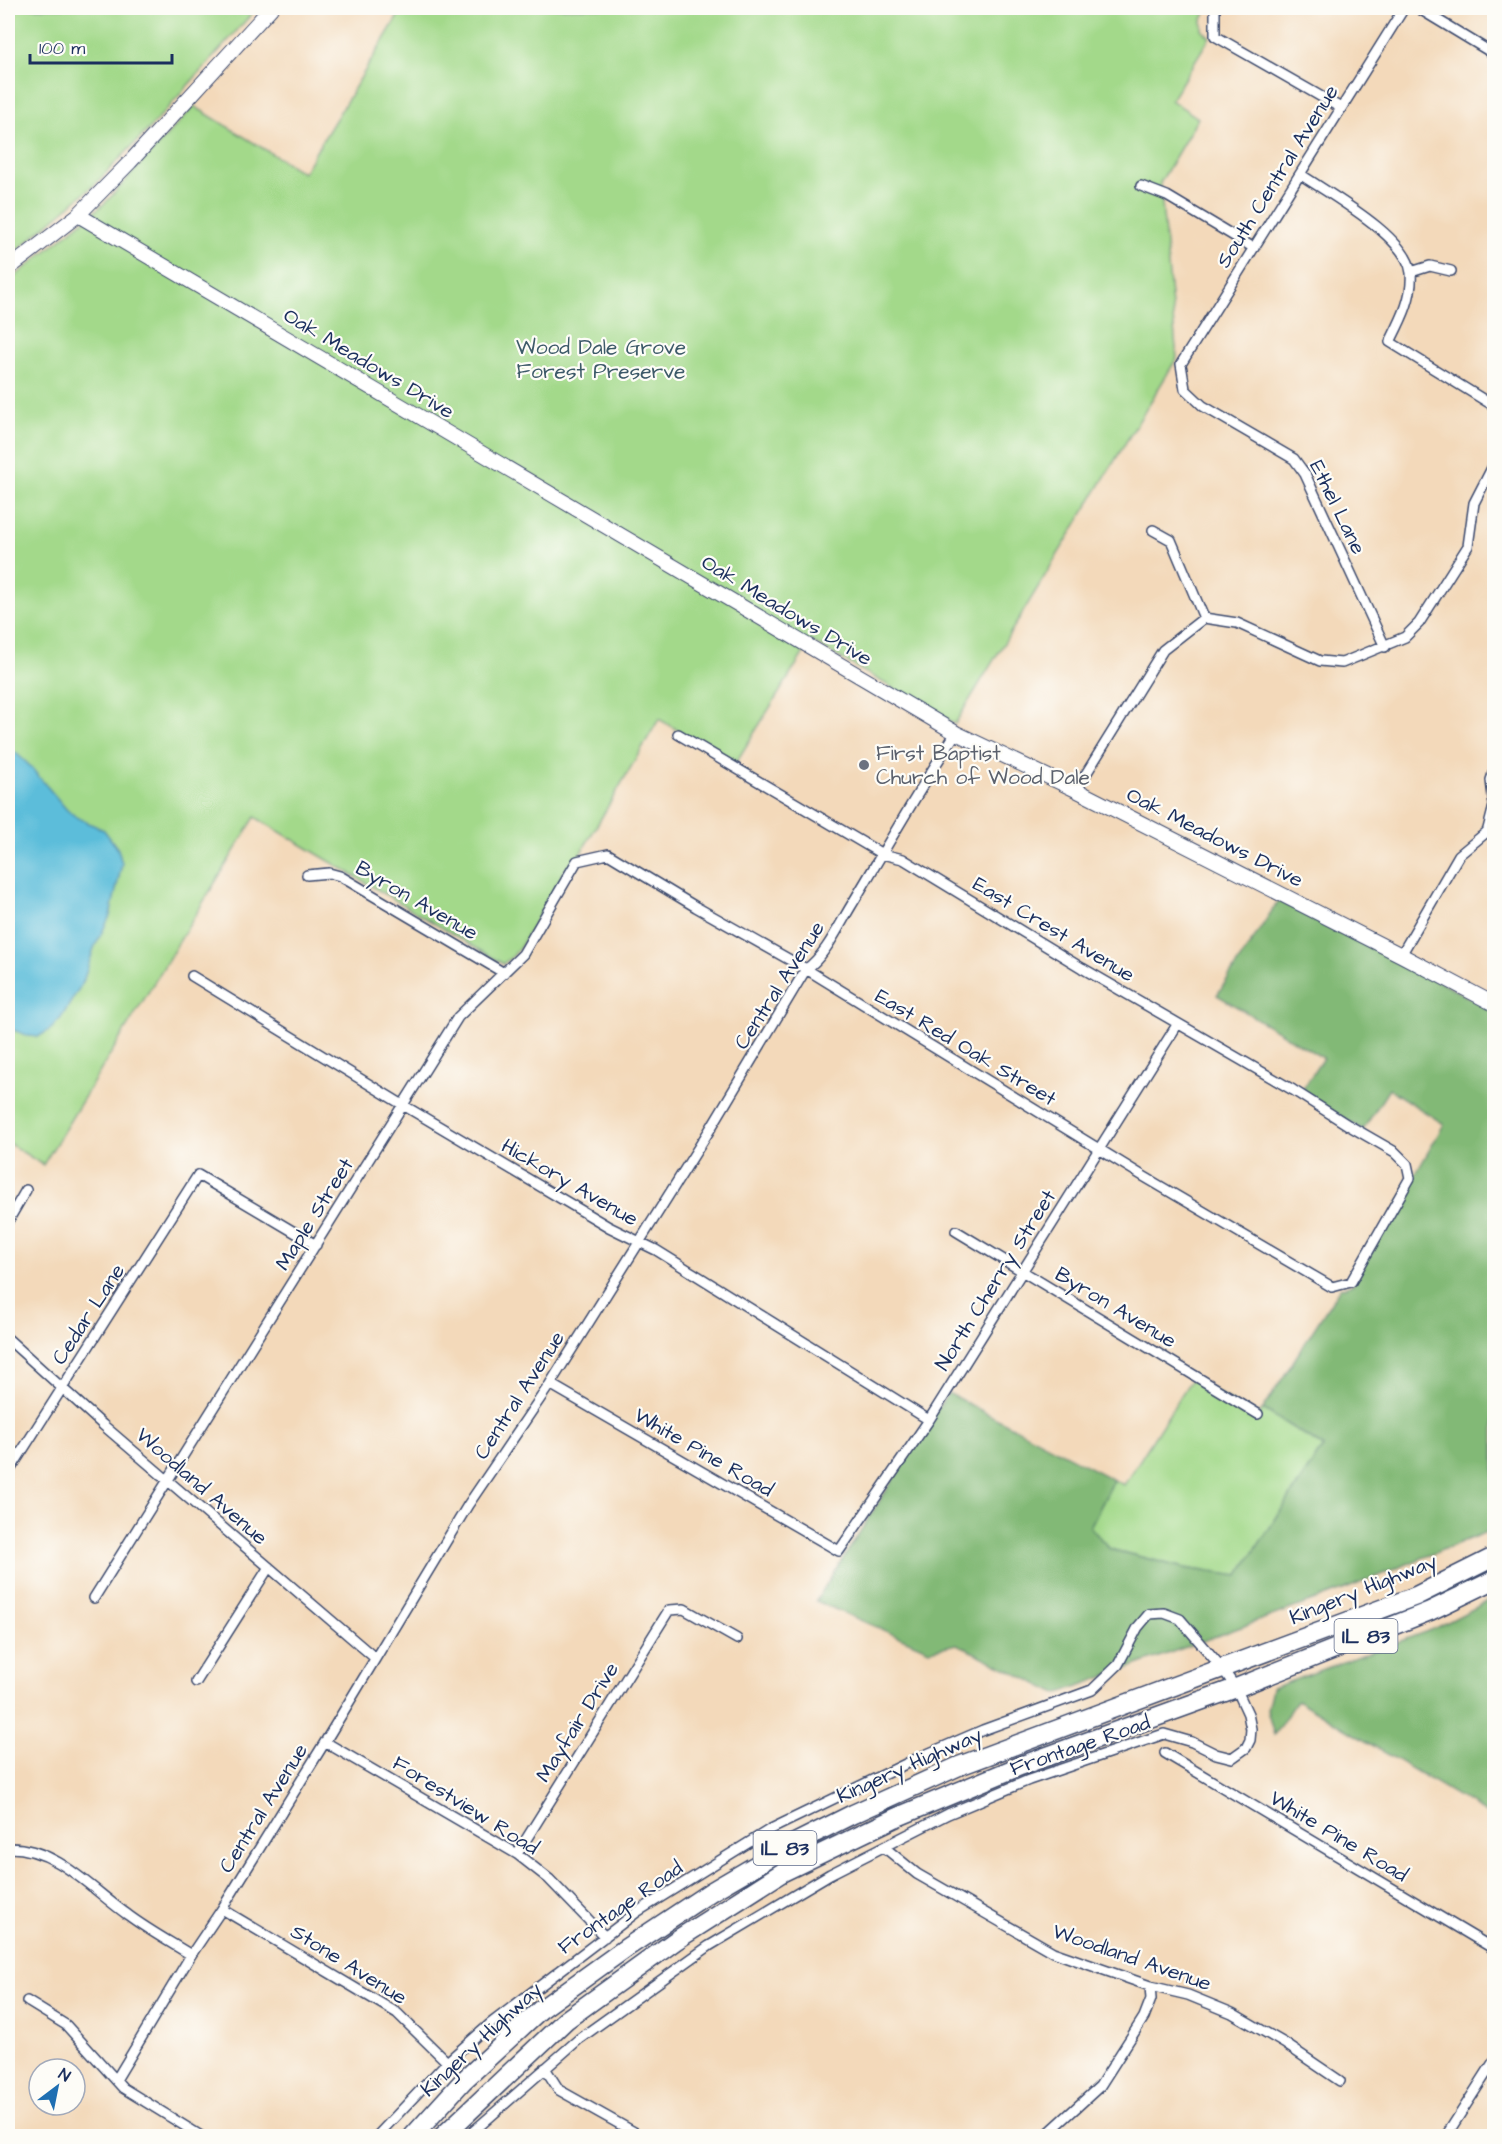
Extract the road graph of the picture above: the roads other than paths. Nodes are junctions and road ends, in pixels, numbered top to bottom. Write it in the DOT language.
graph roads {
  1 [pos="271,8"];
  2 [pos="1214,8"];
  3 [pos="1404,8"];
  4 [pos="1418,8"];
  5 [pos="1494,54"];
  6 [pos="1341,108"];
  7 [pos="1300,174"];
  8 [pos="1141,186"];
  9 [pos="78,215"];
  10 [pos="1254,248"];
  11 [pos="8,269"];
  12 [pos="1451,271"];
  13 [pos="1411,272"];
  14 [pos="1181,364"];
  15 [pos="1494,406"];
  16 [pos="1494,464"];
  17 [pos="1153,530"];
  18 [pos="1204,618"];
  19 [pos="1385,647"];
  20 [pos="956,733"];
  21 [pos="678,734"];
  22 [pos="1494,770"];
  23 [pos="1076,790"];
  24 [pos="1491,827"];
  25 [pos="882,854"];
  26 [pos="577,861"];
  27 [pos="308,875"];
  28 [pos="1401,955"];
  29 [pos="806,969"];
  30 [pos="504,973"];
  31 [pos="192,976"];
  32 [pos="1494,1004"];
  33 [pos="1177,1024"];
  34 [pos="403,1105"];
  35 [pos="1098,1148"];
  36 [pos="26,1190"];
  37 [pos="8,1221"];
  38 [pos="956,1231"];
  39 [pos="638,1243"];
  40 [pos="315,1245"];
  41 [pos="1022,1272"];
  42 [pos="1332,1287"];
  43 [pos="8,1339"];
  44 [pos="550,1384"];
  45 [pos="63,1387"];
  46 [pos="1258,1414"];
  47 [pos="929,1420"];
  48 [pos="8,1473"];
  49 [pos="168,1480"];
  50 [pos="839,1551"];
  51 [pos="1494,1557"];
  52 [pos="269,1567"];
  53 [pos="1494,1580"];
  54 [pos="94,1598"];
  55 [pos="736,1638"];
  56 [pos="375,1658"];
  57 [pos="1222,1668"];
  58 [pos="196,1682"];
  59 [pos="1236,1688"];
  60 [pos="325,1742"];
  61 [pos="1165,1753"];
  62 [pos="884,1846"];
  63 [pos="10,1848"];
  64 [pos="517,1854"];
  65 [pos="222,1909"];
  66 [pos="605,1936"];
  67 [pos="1494,1949"];
  68 [pos="191,1954"];
  69 [pos="1150,1986"];
  70 [pos="27,2001"];
  71 [pos="1494,2061"];
  72 [pos="447,2062"];
  73 [pos="545,2068"];
  74 [pos="116,2080"];
  75 [pos="1340,2081"];
  76 [pos="201,2136"];
  77 [pos="377,2136"];
  78 [pos="413,2136"];
  79 [pos="443,2136"];
  80 [pos="468,2136"];
  81 [pos="640,2136"];
  82 [pos="1045,2136"];
  83 [pos="1446,2136"];
  1 -- 9 [label="street"];
  2 -- 6 [label="street"];
  3 -- 6 [label="street, South Central Avenue"];
  4 -- 5 [label="street"];
  6 -- 7 [label="street, South Central Avenue"];
  7 -- 10 [label="street, South Central Avenue"];
  7 -- 13 [label="street"];
  8 -- 10 [label="street"];
  9 -- 11 [label="street"];
  9 -- 20 [label="street, Oak Meadows Drive"];
  10 -- 14 [label="street, South Central Avenue"];
  12 -- 13 [label="street"];
  13 -- 15 [label="street"];
  14 -- 19 [label="street, Ethel Lane"];
  16 -- 19 [label="street"];
  17 -- 18 [label="street"];
  18 -- 19 [label="street"];
  18 -- 23 [label="street"];
  20 -- 23 [label="street, Oak Meadows Drive"];
  20 -- 25 [label="street, Central Avenue"];
  21 -- 25 [label="street, East Crest Avenue"];
  22 -- 24 [label="street"];
  23 -- 28 [label="street, Oak Meadows Drive"];
  24 -- 28 [label="street"];
  25 -- 29 [label="street, Central Avenue"];
  25 -- 33 [label="street, East Crest Avenue"];
  26 -- 29 [label="street, East Red Oak Street"];
  26 -- 30 [label="street, Maple Street"];
  27 -- 30 [label="street, Byron Avenue"];
  28 -- 32 [label="street, Oak Meadows Drive"];
  29 -- 35 [label="street, East Red Oak Street"];
  29 -- 39 [label="street, Central Avenue"];
  30 -- 34 [label="street, Maple Street"];
  31 -- 34 [label="street, Hickory Avenue"];
  33 -- 35 [label="street, North Cherry Street"];
  33 -- 42 [label="street, East Crest Avenue"];
  34 -- 39 [label="street, Hickory Avenue"];
  34 -- 40 [label="street, Maple Street"];
  35 -- 41 [label="street, North Cherry Street"];
  35 -- 42 [label="street, East Red Oak Street"];
  36 -- 37 [label="street"];
  38 -- 41 [label="street, Byron Avenue"];
  39 -- 44 [label="street, Central Avenue"];
  39 -- 47 [label="street, Hickory Avenue"];
  40 -- 45 [label="street, Cedar Lane"];
  40 -- 49 [label="street, Maple Street"];
  41 -- 46 [label="street, Byron Avenue"];
  41 -- 47 [label="street, North Cherry Street"];
  43 -- 45 [label="street, Woodland Avenue"];
  44 -- 50 [label="street, White Pine Road"];
  44 -- 56 [label="street, Central Avenue"];
  45 -- 48 [label="street, Cedar Lane"];
  45 -- 49 [label="street, Woodland Avenue"];
  47 -- 50 [label="street, North Cherry Street"];
  49 -- 52 [label="street, Woodland Avenue"];
  49 -- 54 [label="street, Maple Street"];
  51 -- 57 [label="highway, Kingery Highway / IL 83"];
  52 -- 56 [label="street, Woodland Avenue"];
  52 -- 58 [label="street"];
  53 -- 59 [label="highway, Kingery Highway / IL 83"];
  55 -- 64 [label="street, Mayfair Drive"];
  56 -- 60 [label="street, Central Avenue"];
  57 -- 59 [label="street, Frontage Road"];
  57 -- 66 [label="street, Frontage Road"];
  57 -- 78 [label="highway, Kingery Highway / IL 83"];
  59 -- 62 [label="street, Frontage Road"];
  59 -- 79 [label="highway, Kingery Highway / IL 83"];
  60 -- 64 [label="street, Forestview Road"];
  60 -- 65 [label="street, Central Avenue"];
  61 -- 67 [label="street, White Pine Road"];
  62 -- 69 [label="street, Woodland Avenue"];
  62 -- 73 [label="street, Frontage Road"];
  63 -- 68 [label="street"];
  64 -- 66 [label="street, Forestview Road"];
  65 -- 68 [label="street, Central Avenue"];
  65 -- 72 [label="street, Stone Avenue"];
  66 -- 72 [label="street, Frontage Road"];
  68 -- 74 [label="street, Central Avenue"];
  69 -- 75 [label="street, Woodland Avenue"];
  69 -- 82 [label="street"];
  70 -- 74 [label="street"];
  71 -- 83 [label="street"];
  72 -- 77 [label="street, Frontage Road"];
  73 -- 80 [label="street, Frontage Road"];
  73 -- 81 [label="street"];
  74 -- 76 [label="street"];
}
